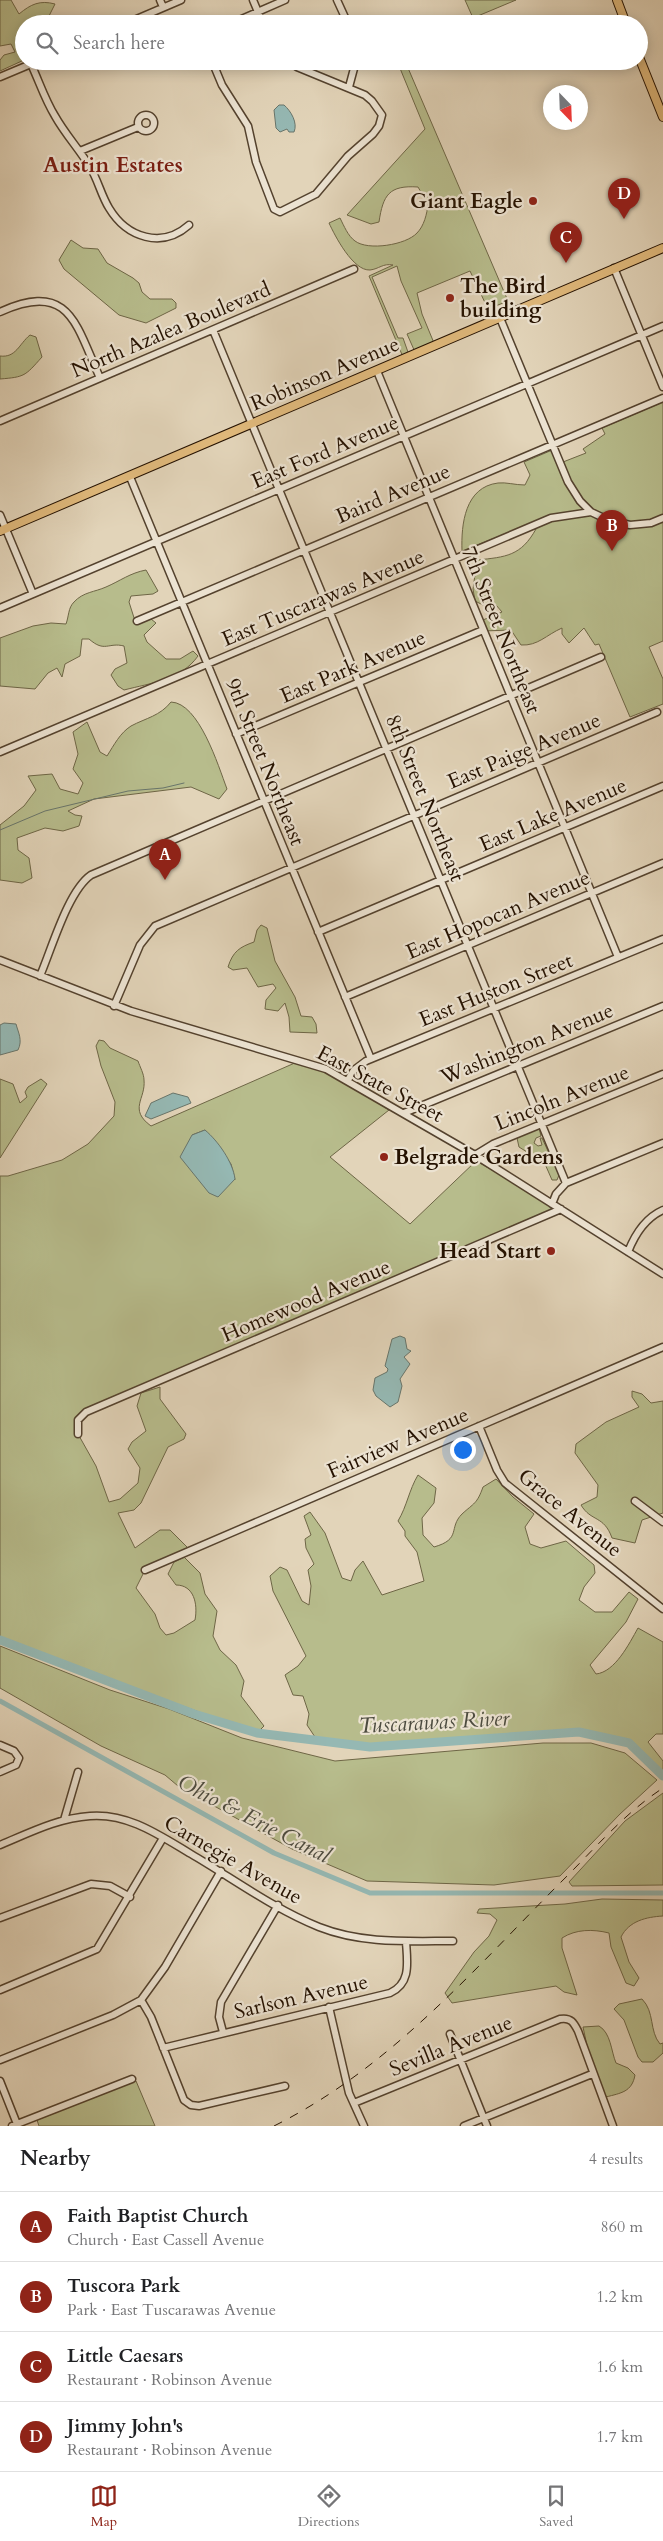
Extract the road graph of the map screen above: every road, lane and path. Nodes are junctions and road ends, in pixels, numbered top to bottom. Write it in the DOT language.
graph roads {
  1 [pos="160,0"];
  2 [pos="180,0"];
  3 [pos="253,0"];
  4 [pos="285,0"];
  5 [pos="338,0"];
  6 [pos="617,0"];
  7 [pos="163,7"];
  8 [pos="257,12"];
  9 [pos="145,15"];
  10 [pos="250,15"];
  11 [pos="258,15"];
  12 [pos="344,15"];
  13 [pos="623,15"];
  14 [pos="17,70"];
  15 [pos="37,70"];
  16 [pos="216,70"];
  17 [pos="305,70"];
  18 [pos="354,70"];
  19 [pos="644,70"];
  20 [pos="0,77"];
  21 [pos="349,87"];
  22 [pos="663,117"];
  23 [pos="138,127"];
  24 [pos="80,151"];
  25 [pos="189,225"];
  26 [pos="663,248"];
  27 [pos="614,268"];
  28 [pos="354,269"];
  29 [pos="0,312"];
  30 [pos="500,318"];
  31 [pos="663,326"];
  32 [pos="212,330"];
  33 [pos="642,335"];
  34 [pos="377,371"];
  35 [pos="100,378"];
  36 [pos="527,384"];
  37 [pos="663,387"];
  38 [pos="663,398"];
  39 [pos="0,421"];
  40 [pos="253,424"];
  41 [pos="403,436"];
  42 [pos="552,444"];
  43 [pos="130,477"];
  44 [pos="279,488"];
  45 [pos="428,497"];
  46 [pos="591,512"];
  47 [pos="0,515"];
  48 [pos="663,518"];
  49 [pos="3,530"];
  50 [pos="156,542"];
  51 [pos="305,550"];
  52 [pos="454,559"];
  53 [pos="32,594"];
  54 [pos="181,602"];
  55 [pos="0,608"];
  56 [pos="330,612"];
  57 [pos="136,621"];
  58 [pos="482,630"];
  59 [pos="601,657"];
  60 [pos="207,664"];
  61 [pos="359,681"];
  62 [pos="510,696"];
  63 [pos="657,712"];
  64 [pos="236,734"];
  65 [pos="387,749"];
  66 [pos="0,752"];
  67 [pos="538,762"];
  68 [pos="663,786"];
  69 [pos="263,801"];
  70 [pos="414,815"];
  71 [pos="564,828"];
  72 [pos="663,863"];
  73 [pos="291,868"];
  74 [pos="441,881"];
  75 [pos="592,893"];
  76 [pos="318,932"];
  77 [pos="663,939"];
  78 [pos="468,945"];
  79 [pos="618,957"];
  80 [pos="0,960"];
  81 [pos="40,976"];
  82 [pos="345,997"];
  83 [pos="114,1006"];
  84 [pos="663,1006"];
  85 [pos="494,1008"];
  86 [pos="371,1059"];
  87 [pos="518,1066"];
  88 [pos="663,1074"];
  89 [pos="348,1080"];
  90 [pos="404,1113"];
  91 [pos="542,1123"];
  92 [pos="663,1143"];
  93 [pos="475,1155"];
  94 [pos="566,1184"];
  95 [pos="552,1204"];
  96 [pos="561,1210"];
  97 [pos="663,1210"];
  98 [pos="628,1252"];
  99 [pos="663,1274"];
  100 [pos="663,1347"];
  101 [pos="479,1426"];
  102 [pos="78,1434"];
  103 [pos="635,1500"];
  104 [pos="663,1522"];
  105 [pos="145,1570"];
  106 [pos="663,1609"];
  107 [pos="0,1745"];
  108 [pos="0,1772"];
  109 [pos="78,1772"];
  110 [pos="64,1820"];
  111 [pos="164,1838"];
  112 [pos="0,1845"];
  113 [pos="221,1872"];
  114 [pos="130,1897"];
  115 [pos="278,1905"];
  116 [pos="0,1918"];
  117 [pos="406,1941"];
  118 [pos="453,1941"];
  119 [pos="0,1990"];
  120 [pos="141,2000"];
  121 [pos="329,2007"];
  122 [pos="223,2032"];
  123 [pos="450,2034"];
  124 [pos="163,2048"];
  125 [pos="460,2059"];
  126 [pos="0,2060"];
  127 [pos="592,2074"];
  128 [pos="132,2079"];
  129 [pos="0,2081"];
  130 [pos="285,2086"];
  131 [pos="354,2103"];
  132 [pos="484,2118"];
  133 [pos="14,2125"];
  134 [pos="364,2126"];
  135 [pos="464,2126"];
  136 [pos="487,2126"];
  137 [pos="613,2126"];
  1 -- 7 [label="street"];
  2 -- 7 [label="street"];
  3 -- 8 [label="street"];
  4 -- 8 [label="street"];
  5 -- 12 [label="street"];
  6 -- 13 [label="main road"];
  7 -- 9 [label="street"];
  8 -- 10 [label="street"];
  8 -- 11 [label="street"];
  14 -- 20 [label="street"];
  15 -- 24 [label="street"];
  16 -- 21 [label="street"];
  17 -- 21 [label="street"];
  18 -- 21 [label="street"];
  19 -- 22 [label="main road"];
  23 -- 24 [label="street"];
  24 -- 25 [label="street"];
  26 -- 27 [label="main road, Robinson Avenue"];
  27 -- 30 [label="main road, Robinson Avenue"];
  27 -- 33 [label="street"];
  28 -- 32 [label="street, North Azalea Boulevard"];
  29 -- 35 [label="street"];
  30 -- 34 [label="main road, Robinson Avenue"];
  30 -- 36 [label="street"];
  31 -- 33 [label="street, East Ford Avenue"];
  32 -- 35 [label="street, North Azalea Boulevard"];
  32 -- 40 [label="street, 8th Street Northeast"];
  33 -- 36 [label="street, East Ford Avenue"];
  33 -- 37 [label="street"];
  34 -- 40 [label="main road, Robinson Avenue"];
  34 -- 41 [label="street, 7th Street Northeast"];
  35 -- 39 [label="street, North Azalea Boulevard"];
  36 -- 41 [label="street, East Ford Avenue"];
  36 -- 42 [label="street"];
  38 -- 42 [label="street, Baird Avenue"];
  40 -- 43 [label="main road, Robinson Avenue"];
  40 -- 44 [label="street, 8th Street Northeast"];
  41 -- 44 [label="street, East Ford Avenue"];
  41 -- 45 [label="street, 7th Street Northeast"];
  42 -- 45 [label="street, Baird Avenue"];
  42 -- 46 [label="street"];
  43 -- 49 [label="main road, Robinson Avenue"];
  43 -- 50 [label="street, 9th Street Northeast"];
  44 -- 50 [label="street, East Ford Avenue"];
  44 -- 51 [label="street, 8th Street Northeast"];
  45 -- 51 [label="street, Baird Avenue"];
  45 -- 52 [label="street, 7th Street Northeast"];
  46 -- 48 [label="street"];
  46 -- 52 [label="street, East Tuscarawas Avenue"];
  47 -- 49 [label="street"];
  49 -- 53 [label="street"];
  50 -- 53 [label="street, East Ford Avenue"];
  50 -- 54 [label="street, 9th Street Northeast"];
  51 -- 54 [label="street, Baird Avenue"];
  51 -- 56 [label="street, 8th Street Northeast"];
  52 -- 56 [label="street, East Tuscarawas Avenue"];
  52 -- 58 [label="street, 7th Street Northeast"];
  53 -- 55 [label="street, East Ford Avenue"];
  54 -- 57 [label="street, Baird Avenue"];
  54 -- 60 [label="street, 9th Street Northeast"];
  56 -- 60 [label="street, East Tuscarawas Avenue"];
  56 -- 61 [label="street, 8th Street Northeast"];
  58 -- 61 [label="street, East Park Avenue"];
  58 -- 62 [label="street, 7th Street Northeast"];
  59 -- 62 [label="street"];
  60 -- 64 [label="street, 9th Street Northeast"];
  60 -- 66 [label="street, East Tuscarawas Avenue"];
  61 -- 64 [label="street, East Park Avenue"];
  61 -- 65 [label="street, 8th Street Northeast"];
  62 -- 65 [label="street"];
  62 -- 67 [label="street, 7th Street Northeast"];
  63 -- 67 [label="street, East Paige Avenue"];
  64 -- 69 [label="street, 9th Street Northeast"];
  65 -- 69 [label="street"];
  65 -- 70 [label="street, 8th Street Northeast"];
  67 -- 70 [label="street, East Paige Avenue"];
  67 -- 71 [label="street, 7th Street Northeast"];
  68 -- 71 [label="street, East Lake Avenue"];
  69 -- 73 [label="street, 9th Street Northeast"];
  69 -- 81 [label="street"];
  70 -- 73 [label="street, East Paige Avenue"];
  70 -- 74 [label="street, 8th Street Northeast"];
  71 -- 74 [label="street, East Lake Avenue"];
  71 -- 75 [label="street, 7th Street Northeast"];
  72 -- 75 [label="street, East Hopocan Avenue"];
  73 -- 76 [label="street, 9th Street Northeast"];
  73 -- 83 [label="street, East Paige Avenue"];
  74 -- 76 [label="street, East Lake Avenue"];
  74 -- 78 [label="street, 8th Street Northeast"];
  75 -- 78 [label="street, East Hopocan Avenue"];
  75 -- 79 [label="street, 7th Street Northeast"];
  76 -- 82 [label="street, 9th Street Northeast"];
  77 -- 79 [label="street, East Huston Street"];
  78 -- 82 [label="street, East Hopocan Avenue"];
  78 -- 85 [label="street, 8th Street Northeast"];
  79 -- 85 [label="street, East Huston Street"];
  80 -- 81 [label="street, East State Street"];
  81 -- 83 [label="street, East State Street"];
  82 -- 86 [label="street, 9th Street Northeast"];
  83 -- 89 [label="street, East State Street"];
  84 -- 87 [label="street, Washington Avenue"];
  85 -- 86 [label="street, East Huston Street"];
  85 -- 87 [label="street, 8th Street Northeast"];
  86 -- 89 [label="street, East Huston Street"];
  87 -- 90 [label="street, Washington Avenue"];
  87 -- 91 [label="street, 8th Street Northeast"];
  88 -- 91 [label="street, Lincoln Avenue"];
  89 -- 90 [label="street, East State Street"];
  90 -- 93 [label="street, East State Street"];
  91 -- 93 [label="street, Lincoln Avenue"];
  91 -- 94 [label="street, 8th Street Northeast"];
  92 -- 94 [label="street"];
  93 -- 95 [label="street, East State Street"];
  94 -- 95 [label="street"];
  95 -- 96 [label="street, East State Street"];
  96 -- 98 [label="street, East State Street"];
  96 -- 102 [label="street, Homewood Avenue"];
  97 -- 98 [label="street"];
  98 -- 99 [label="street, East State Street"];
  100 -- 101 [label="street, Fairview Avenue"];
  101 -- 105 [label="street, Fairview Avenue"];
  101 -- 106 [label="street, Grace Avenue"];
  103 -- 104 [label="street"];
  107 -- 108 [label="street"];
  109 -- 110 [label="street"];
  110 -- 111 [label="street, Carnegie Avenue"];
  110 -- 112 [label="street, Carnegie Avenue"];
  111 -- 113 [label="street, Carnegie Avenue"];
  111 -- 114 [label="street"];
  113 -- 115 [label="street, Carnegie Avenue"];
  113 -- 120 [label="street"];
  114 -- 116 [label="street"];
  114 -- 119 [label="street"];
  115 -- 117 [label="street, Carnegie Avenue"];
  115 -- 122 [label="street"];
  117 -- 118 [label="street, Carnegie Avenue"];
  117 -- 121 [label="street, Sarlson Avenue"];
  120 -- 124 [label="street"];
  120 -- 126 [label="street"];
  121 -- 122 [label="street, Sarlson Avenue"];
  121 -- 131 [label="street"];
  122 -- 124 [label="street, Sarlson Avenue"];
  123 -- 125 [label="street"];
  124 -- 130 [label="street"];
  125 -- 127 [label="street, Sevilla Avenue"];
  125 -- 131 [label="street, Sevilla Avenue"];
  125 -- 132 [label="street"];
  127 -- 132 [label="street"];
  127 -- 137 [label="street"];
  128 -- 133 [label="street"];
  129 -- 133 [label="street"];
  131 -- 134 [label="street"];
  132 -- 135 [label="street"];
  132 -- 136 [label="street"];
}
